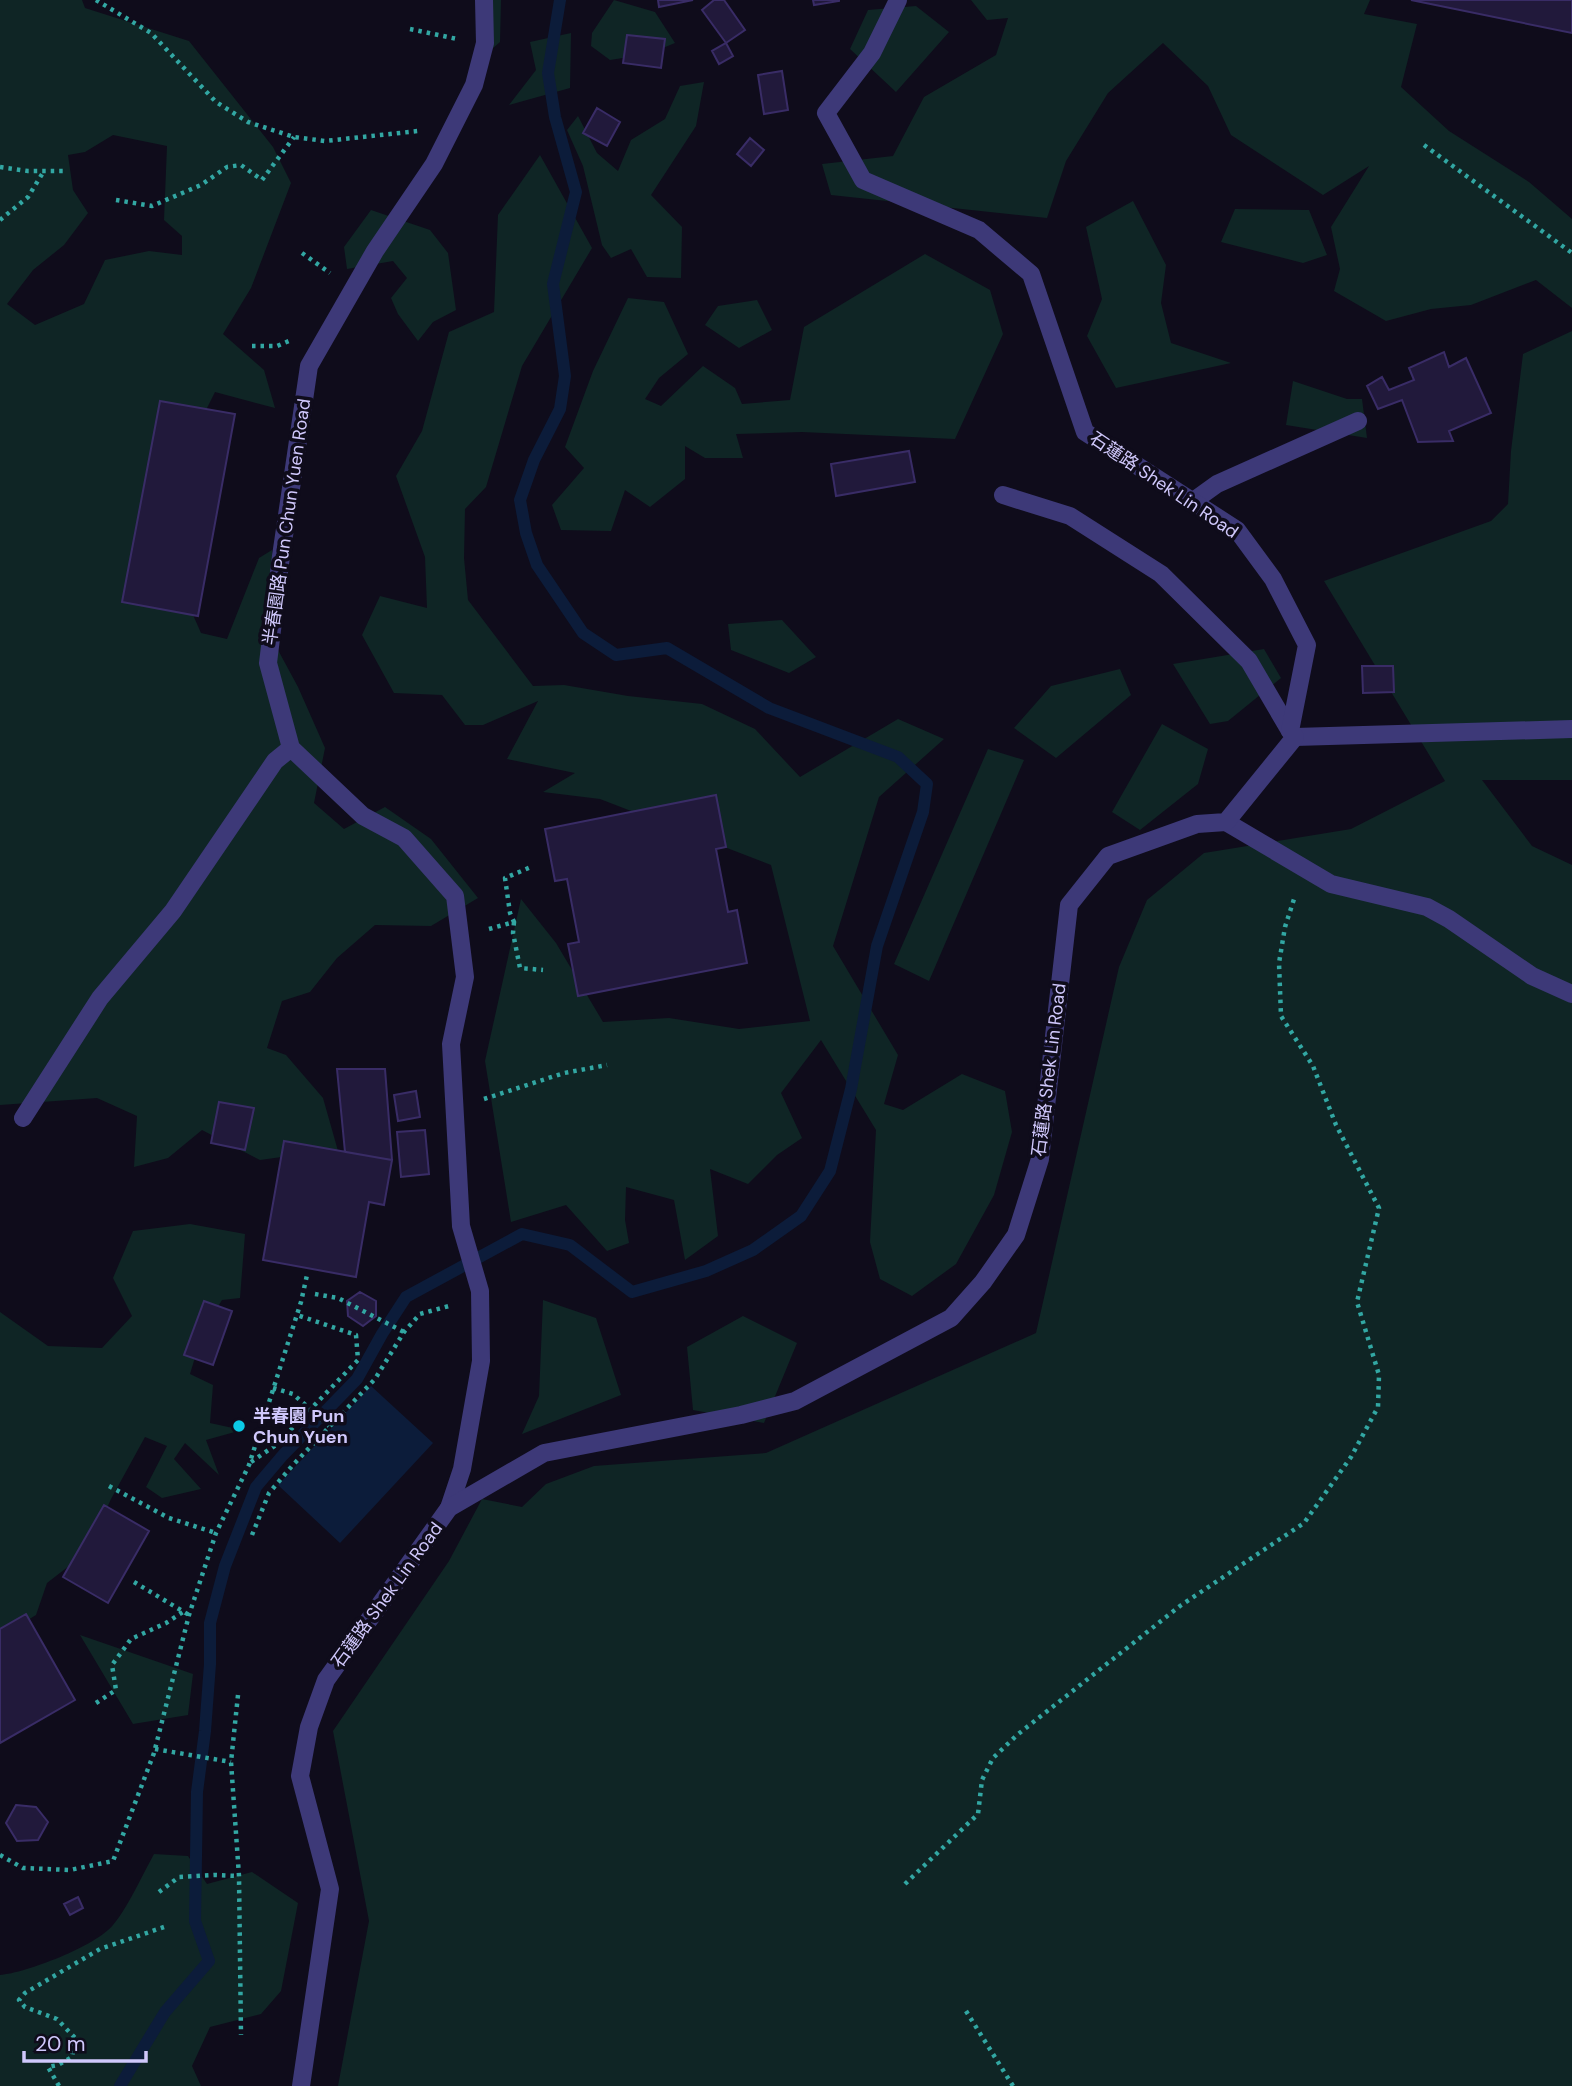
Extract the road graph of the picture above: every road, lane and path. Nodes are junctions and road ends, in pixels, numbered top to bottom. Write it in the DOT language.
graph roads {
  1 [pos="96,0"];
  2 [pos="484,0"];
  3 [pos="898,0"];
  4 [pos="410,29"];
  5 [pos="464,41"];
  6 [pos="450,129"];
  7 [pos="294,138"];
  8 [pos="1423,145"];
  9 [pos="0,167"];
  10 [pos="44,171"];
  11 [pos="66,171"];
  12 [pos="116,200"];
  13 [pos="0,220"];
  14 [pos="302,253"];
  15 [pos="1572,253"];
  16 [pos="335,276"];
  17 [pos="1357,421"];
  18 [pos="1003,495"];
  19 [pos="1192,502"];
  20 [pos="1572,729"];
  21 [pos="1292,734"];
  22 [pos="291,748"];
  23 [pos="1226,822"];
  24 [pos="531,867"];
  25 [pos="1307,870"];
  26 [pos="514,922"];
  27 [pos="493,928"];
  28 [pos="543,970"];
  29 [pos="1572,994"];
  30 [pos="607,1065"];
  31 [pos="454,1111"];
  32 [pos="23,1118"];
  33 [pos="307,1275"];
  34 [pos="315,1294"];
  35 [pos="449,1306"];
  36 [pos="297,1315"];
  37 [pos="401,1330"];
  38 [pos="273,1388"];
  39 [pos="312,1411"];
  40 [pos="327,1425"];
  41 [pos="250,1462"];
  42 [pos="109,1486"];
  43 [pos="449,1508"];
  44 [pos="216,1533"];
  45 [pos="252,1535"];
  46 [pos="134,1582"];
  47 [pos="183,1612"];
  48 [pos="189,1615"];
  49 [pos="238,1695"];
  50 [pos="96,1703"];
  51 [pos="155,1749"];
  52 [pos="232,1762"];
  53 [pos="0,1855"];
  54 [pos="239,1876"];
  55 [pos="905,1884"];
  56 [pos="159,1892"];
  57 [pos="164,1927"];
  58 [pos="966,2011"];
  59 [pos="241,2035"];
  60 [pos="59,2086"];
  61 [pos="302,2086"];
  62 [pos="1013,2086"];
  1 -- 7 [label="path"];
  2 -- 6 [label="street, 半春園路 Pun Chun Yuen Road"];
  3 -- 19 [label="street, 石蓮路 Shek Lin Road"];
  4 -- 5 [label="path"];
  6 -- 7 [label="path"];
  6 -- 22 [label="street, 半春園路 Pun Chun Yuen Road"];
  7 -- 12 [label="path"];
  8 -- 15 [label="path"];
  9 -- 10 [label="path"];
  10 -- 11 [label="path"];
  10 -- 13 [label="path"];
  14 -- 16 [label="path"];
  17 -- 19 [label="street"];
  18 -- 21 [label="street"];
  19 -- 21 [label="street, 石蓮路 Shek Lin Road"];
  20 -- 21 [label="street"];
  21 -- 23 [label="street, 石蓮路 Shek Lin Road"];
  22 -- 31 [label="street"];
  22 -- 32 [label="street"];
  23 -- 25 [label="street"];
  23 -- 43 [label="street, 石蓮路 Shek Lin Road"];
  24 -- 26 [label="path"];
  25 -- 29 [label="street"];
  25 -- 55 [label="path"];
  26 -- 27 [label="path"];
  26 -- 28 [label="path"];
  30 -- 31 [label="path"];
  31 -- 43 [label="street"];
  33 -- 36 [label="path"];
  34 -- 37 [label="path"];
  35 -- 37 [label="path"];
  36 -- 38 [label="path"];
  36 -- 39 [label="path"];
  37 -- 40 [label="path"];
  38 -- 39 [label="path"];
  38 -- 41 [label="path"];
  39 -- 40 [label="path"];
  39 -- 41 [label="path"];
  40 -- 45 [label="path"];
  41 -- 44 [label="path"];
  42 -- 44 [label="path"];
  43 -- 61 [label="street, 石蓮路 Shek Lin Road"];
  44 -- 48 [label="path"];
  46 -- 47 [label="path"];
  47 -- 48 [label="path"];
  47 -- 50 [label="path"];
  48 -- 51 [label="path"];
  49 -- 52 [label="path"];
  51 -- 52 [label="path"];
  51 -- 53 [label="path"];
  52 -- 54 [label="path"];
  54 -- 56 [label="path"];
  54 -- 59 [label="path"];
  57 -- 60 [label="path"];
  58 -- 62 [label="path"];
}
